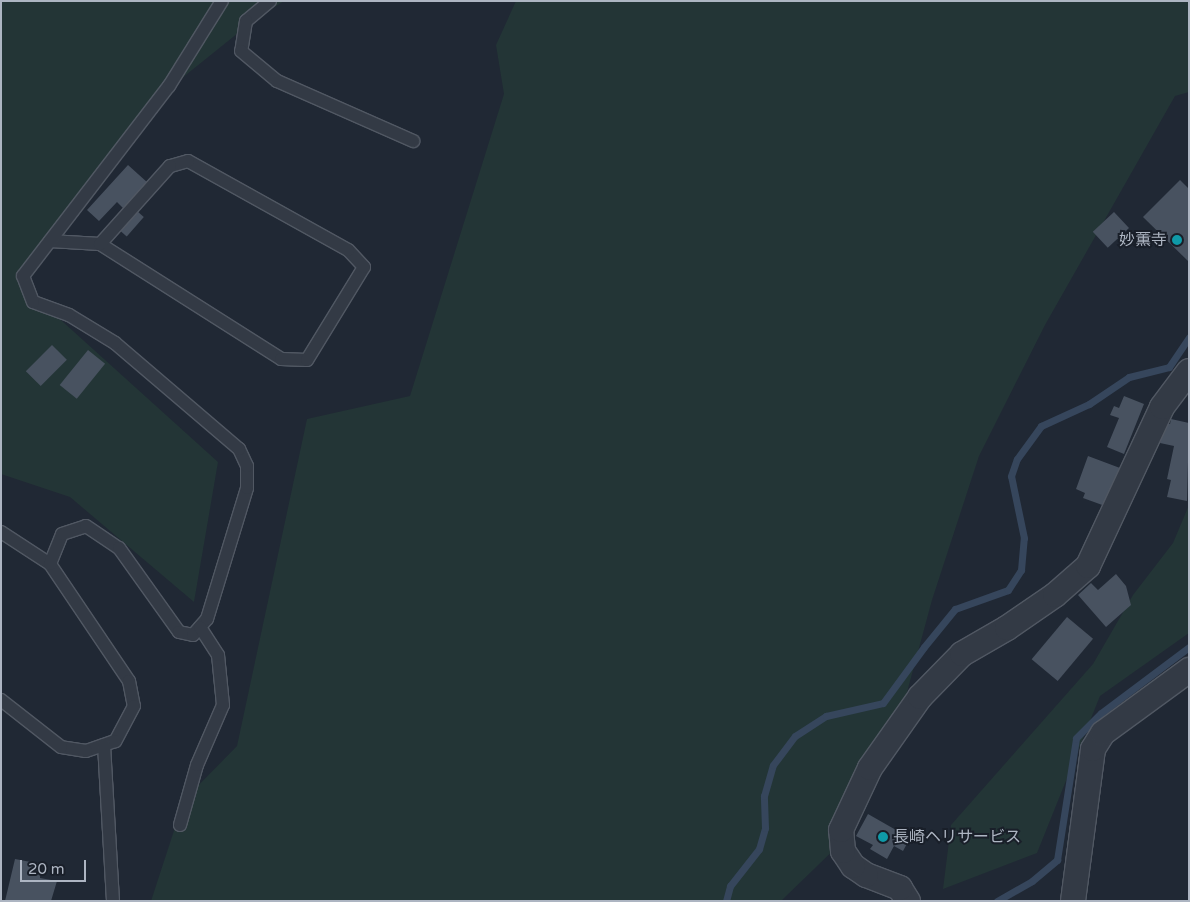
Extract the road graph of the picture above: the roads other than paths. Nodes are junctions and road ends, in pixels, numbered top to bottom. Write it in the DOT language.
graph roads {
  1 [pos="222,1"];
  2 [pos="270,1"];
  3 [pos="413,141"];
  4 [pos="50,241"];
  5 [pos="100,244"];
  6 [pos="1189,371"];
  7 [pos="1,532"];
  8 [pos="50,564"];
  9 [pos="200,627"];
  10 [pos="1189,670"];
  11 [pos="1,700"];
  12 [pos="104,745"];
  13 [pos="180,825"];
  14 [pos="113,901"];
  15 [pos="908,901"];
  16 [pos="1074,901"];
  1 -- 4 [label="lane"];
  2 -- 3 [label="lane"];
  4 -- 5 [label="lane"];
  4 -- 9 [label="lane"];
  5 -- 5 [label="lane"];
  6 -- 15 [label="street"];
  7 -- 8 [label="lane"];
  8 -- 9 [label="lane"];
  8 -- 12 [label="lane"];
  9 -- 13 [label="lane"];
  10 -- 16 [label="street"];
  11 -- 12 [label="lane"];
  12 -- 14 [label="lane"];
}
